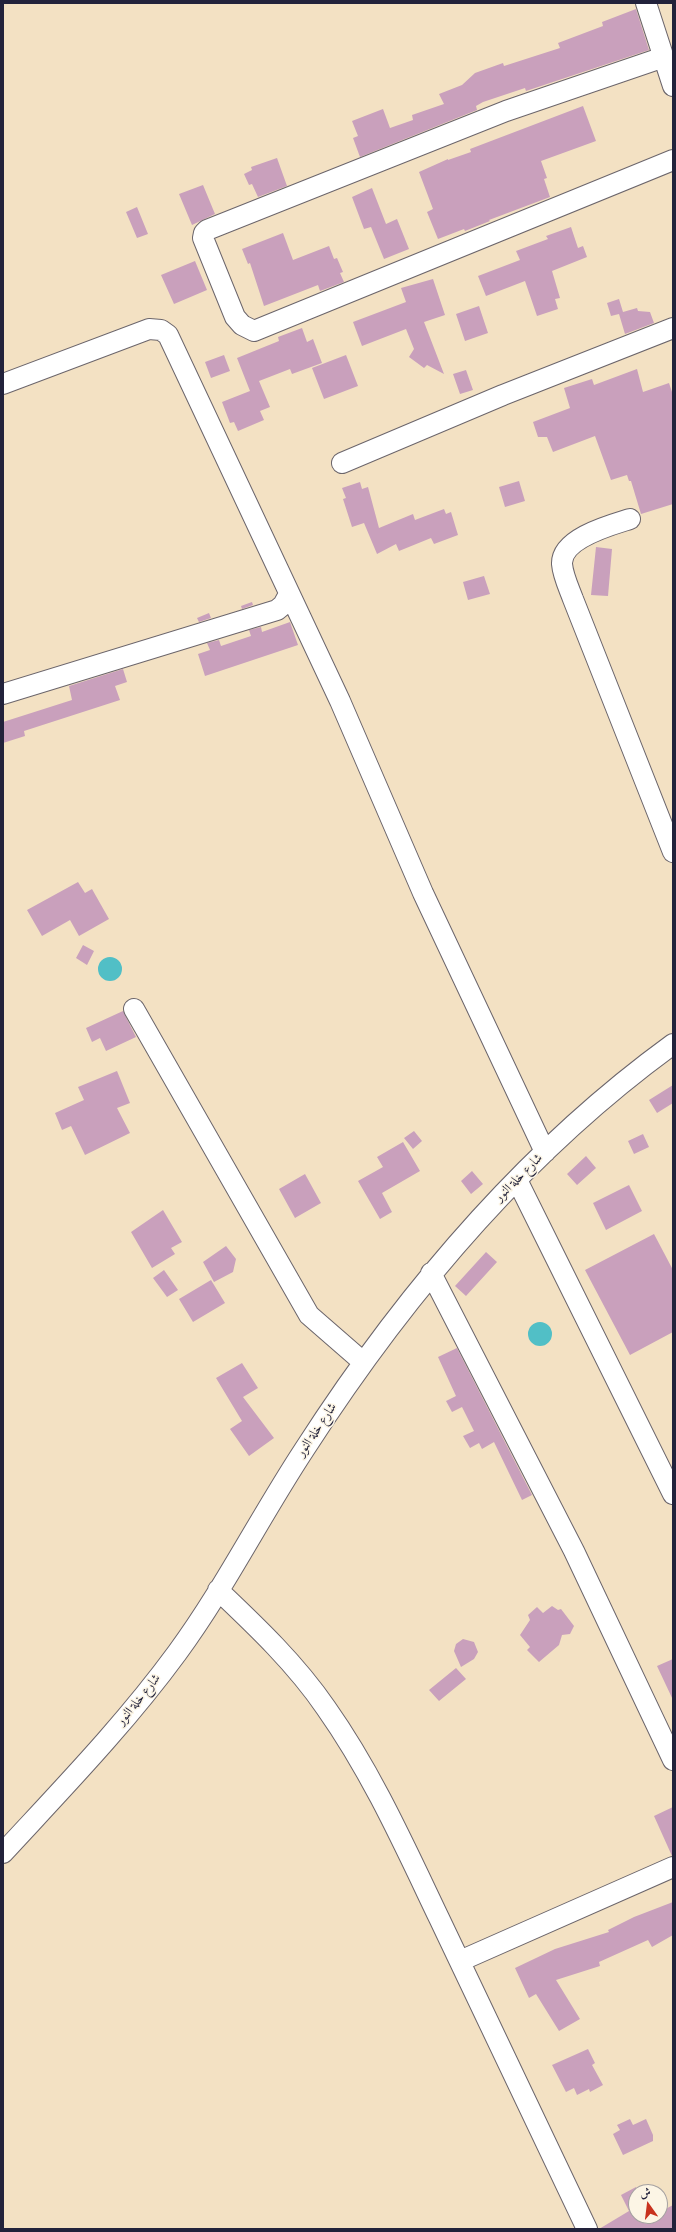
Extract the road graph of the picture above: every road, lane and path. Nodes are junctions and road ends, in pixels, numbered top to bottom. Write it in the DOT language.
graph roads {
  1 [pos="646,3"];
  2 [pos="664,57"];
  3 [pos="673,86"];
  4 [pos="673,160"];
  5 [pos="673,328"];
  6 [pos="3,384"];
  7 [pos="342,463"];
  8 [pos="630,519"];
  9 [pos="289,594"];
  10 [pos="3,694"];
  11 [pos="673,852"];
  12 [pos="134,1009"];
  13 [pos="673,1044"];
  14 [pos="544,1152"];
  15 [pos="517,1180"];
  16 [pos="431,1273"];
  17 [pos="363,1362"];
  18 [pos="673,1494"];
  19 [pos="218,1590"];
  20 [pos="673,1760"];
  21 [pos="3,1853"];
  22 [pos="673,1867"];
  23 [pos="460,1961"];
  24 [pos="587,2229"];
  1 -- 2 [label="street"];
  2 -- 3 [label="street"];
  2 -- 4 [label="street"];
  5 -- 7 [label="street"];
  6 -- 9 [label="street"];
  8 -- 11 [label="street"];
  9 -- 10 [label="street"];
  9 -- 14 [label="street"];
  12 -- 17 [label="street"];
  13 -- 14 [label="street, شارع خلة النور"];
  14 -- 15 [label="street, شارع خلة النور"];
  15 -- 16 [label="street, شارع خلة النور"];
  15 -- 18 [label="street"];
  16 -- 17 [label="street, شارع خلة النور"];
  16 -- 20 [label="street"];
  17 -- 19 [label="street, شارع خلة النور"];
  19 -- 21 [label="street, شارع خلة النور"];
  19 -- 23 [label="street"];
  22 -- 23 [label="street"];
  23 -- 24 [label="street"];
}
